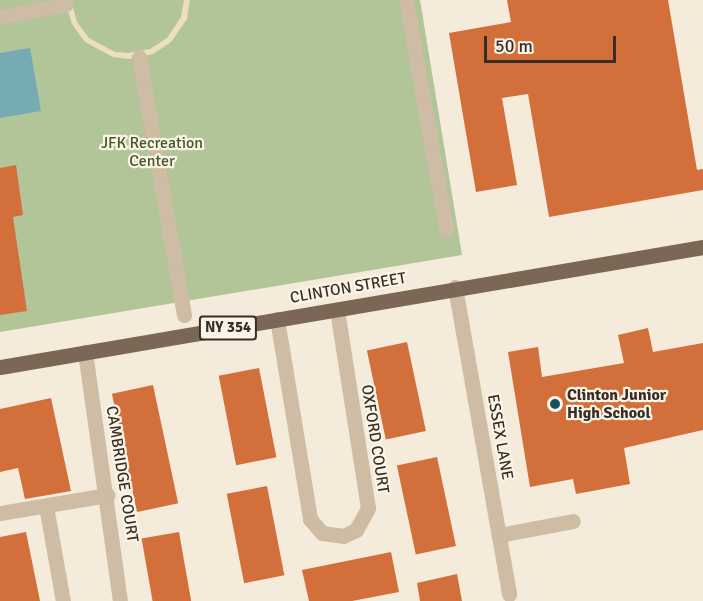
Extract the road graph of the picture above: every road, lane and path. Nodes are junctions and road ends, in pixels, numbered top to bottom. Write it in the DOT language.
graph roads {
  1 [pos="406,0"];
  2 [pos="66,4"];
  3 [pos="0,17"];
  4 [pos="139,57"];
  5 [pos="446,230"];
  6 [pos="703,247"];
  7 [pos="455,286"];
  8 [pos="337,309"];
  9 [pos="184,315"];
  10 [pos="277,319"];
  11 [pos="85,352"];
  12 [pos="0,367"];
  13 [pos="107,495"];
  14 [pos="46,506"];
  15 [pos="0,513"];
  16 [pos="573,521"];
  17 [pos="499,535"];
  18 [pos="509,594"];
  19 [pos="63,601"];
  20 [pos="120,601"];
  1 -- 5 [label="street"];
  2 -- 3 [label="street"];
  4 -- 9 [label="street"];
  6 -- 7 [label="main road, CLINTON STREET / NY 354"];
  7 -- 8 [label="main road, CLINTON STREET / NY 354"];
  7 -- 17 [label="street, ESSEX LANE"];
  8 -- 10 [label="main road, CLINTON STREET / NY 354"];
  8 -- 10 [label="street, OXFORD COURT"];
  10 -- 11 [label="main road, CLINTON STREET / NY 354"];
  11 -- 12 [label="main road, CLINTON STREET / NY 354"];
  11 -- 13 [label="street, CAMBRIDGE COURT"];
  13 -- 14 [label="street"];
  13 -- 20 [label="street, CAMBRIDGE COURT"];
  14 -- 15 [label="street"];
  14 -- 19 [label="street"];
  16 -- 17 [label="street"];
  17 -- 18 [label="street, ESSEX LANE"];
}
